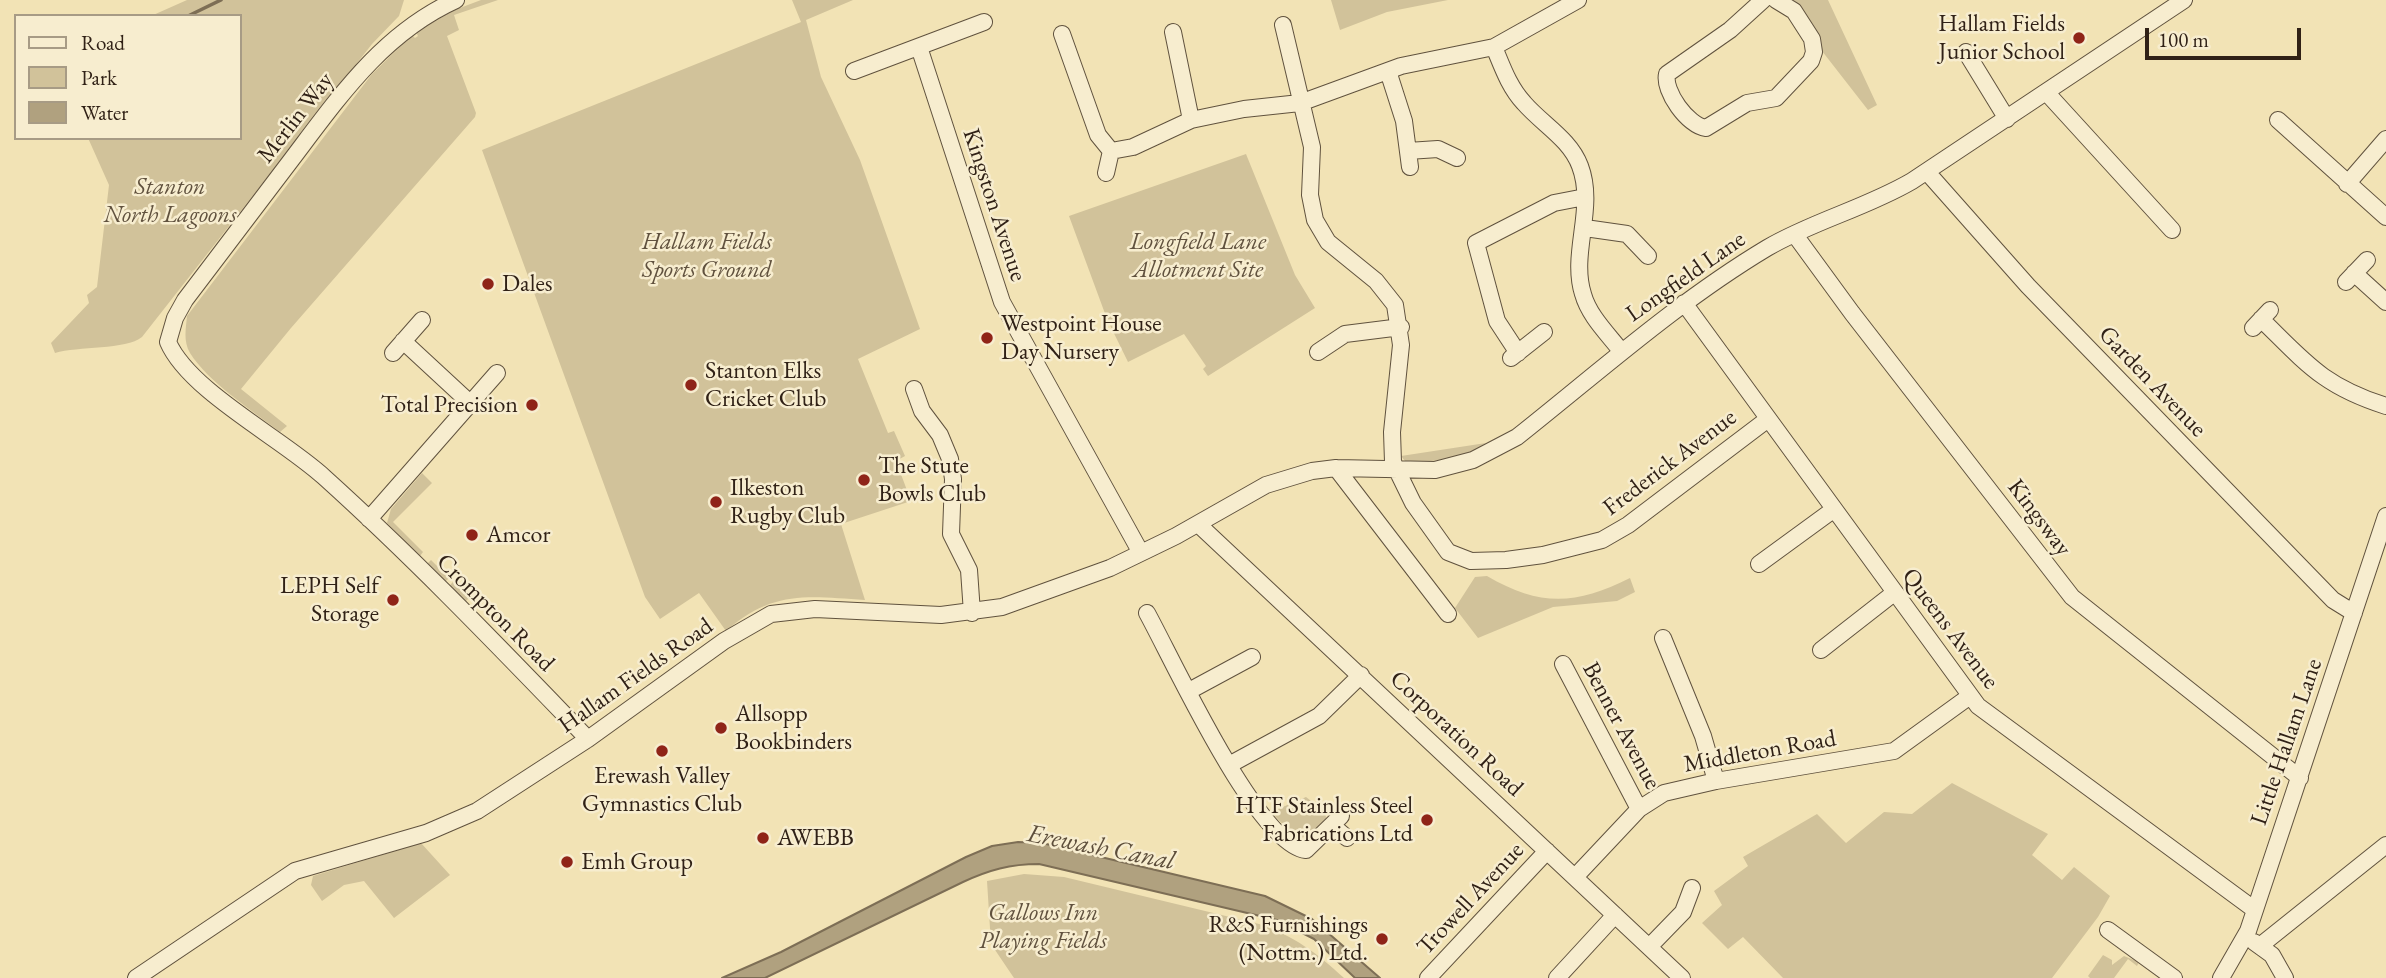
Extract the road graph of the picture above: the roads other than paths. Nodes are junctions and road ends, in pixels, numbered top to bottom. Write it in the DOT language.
graph roads {
  1 [pos="456,0"];
  2 [pos="1578,0"];
  3 [pos="1763,0"];
  4 [pos="1776,0"];
  5 [pos="2184,0"];
  6 [pos="984,22"];
  7 [pos="1283,25"];
  8 [pos="1173,32"];
  9 [pos="1062,34"];
  10 [pos="919,47"];
  11 [pos="1494,47"];
  12 [pos="1966,52"];
  13 [pos="854,71"];
  14 [pos="1388,71"];
  15 [pos="2046,92"];
  16 [pos="1300,103"];
  17 [pos="2007,119"];
  18 [pos="1191,120"];
  19 [pos="2280,128"];
  20 [pos="2386,139"];
  21 [pos="1111,151"];
  22 [pos="1457,157"];
  23 [pos="1927,172"];
  24 [pos="1106,173"];
  25 [pos="2347,184"];
  26 [pos="1585,197"];
  27 [pos="2386,217"];
  28 [pos="1585,228"];
  29 [pos="2172,230"];
  30 [pos="1796,234"];
  31 [pos="1648,256"];
  32 [pos="2367,260"];
  33 [pos="2386,302"];
  34 [pos="1684,303"];
  35 [pos="2261,319"];
  36 [pos="422,320"];
  37 [pos="173,324"];
  38 [pos="1401,327"];
  39 [pos="1544,332"];
  40 [pos="1621,351"];
  41 [pos="1318,352"];
  42 [pos="496,373"];
  43 [pos="913,389"];
  44 [pos="470,403"];
  45 [pos="2386,406"];
  46 [pos="1768,419"];
  47 [pos="1336,468"];
  48 [pos="1395,471"];
  49 [pos="1833,510"];
  50 [pos="2386,516"];
  51 [pos="369,519"];
  52 [pos="1198,524"];
  53 [pos="1141,554"];
  54 [pos="1759,564"];
  55 [pos="1894,593"];
  56 [pos="1438,609"];
  57 [pos="972,612"];
  58 [pos="2354,613"];
  59 [pos="1169,616"];
  60 [pos="1663,638"];
  61 [pos="1821,650"];
  62 [pos="1252,657"];
  63 [pos="1563,664"];
  64 [pos="1361,675"];
  65 [pos="1189,691"];
  66 [pos="1970,696"];
  67 [pos="588,739"];
  68 [pos="1229,765"];
  69 [pos="2300,778"];
  70 [pos="1716,781"];
  71 [pos="1639,809"];
  72 [pos="1347,838"];
  73 [pos="2384,850"];
  74 [pos="1547,851"];
  75 [pos="1575,877"];
  76 [pos="1691,884"];
  77 [pos="2255,910"];
  78 [pos="1615,915"];
  79 [pos="2245,939"];
  80 [pos="2114,940"];
  81 [pos="2261,945"];
  82 [pos="1649,947"];
  83 [pos="2155,964"];
  84 [pos="136,978"];
  85 [pos="1428,978"];
  86 [pos="1557,978"];
  87 [pos="1682,978"];
  88 [pos="2144,978"];
  89 [pos="2174,978"];
  90 [pos="2221,978"];
  91 [pos="2285,978"];
  1 -- 37 [label="street, Merlin Way"];
  2 -- 11 [label="street"];
  3 -- 4 [label="street"];
  5 -- 15 [label="street, Longfield Lane"];
  6 -- 10 [label="street"];
  7 -- 16 [label="street"];
  8 -- 18 [label="street"];
  9 -- 21 [label="street"];
  10 -- 13 [label="street"];
  10 -- 53 [label="street, Kingston Avenue"];
  11 -- 14 [label="street"];
  11 -- 26 [label="street"];
  12 -- 17 [label="street"];
  14 -- 16 [label="street"];
  14 -- 22 [label="street"];
  15 -- 17 [label="street, Longfield Lane"];
  15 -- 29 [label="street"];
  16 -- 18 [label="street"];
  16 -- 38 [label="street"];
  17 -- 23 [label="street, Longfield Lane"];
  18 -- 21 [label="street"];
  19 -- 25 [label="street"];
  20 -- 25 [label="street"];
  21 -- 24 [label="street"];
  23 -- 30 [label="street, Longfield Lane"];
  23 -- 58 [label="street, Garden Avenue"];
  25 -- 27 [label="street"];
  26 -- 28 [label="street"];
  26 -- 39 [label="street"];
  28 -- 31 [label="street"];
  28 -- 40 [label="street"];
  30 -- 34 [label="street, Longfield Lane"];
  30 -- 69 [label="street, Kingsway"];
  32 -- 33 [label="street"];
  34 -- 40 [label="street, Longfield Lane"];
  34 -- 46 [label="street, Queens Avenue"];
  35 -- 45 [label="street"];
  36 -- 44 [label="street"];
  37 -- 51 [label="street, Crompton Road"];
  38 -- 41 [label="street"];
  38 -- 48 [label="street"];
  40 -- 48 [label="street, Longfield Lane"];
  42 -- 44 [label="street"];
  43 -- 57 [label="street"];
  44 -- 51 [label="street"];
  46 -- 48 [label="street, Frederick Avenue"];
  46 -- 49 [label="street, Queens Avenue"];
  47 -- 48 [label="street, Longfield Lane"];
  47 -- 52 [label="street, Longfield Lane"];
  47 -- 56 [label="street"];
  49 -- 54 [label="street"];
  49 -- 55 [label="street, Queens Avenue"];
  50 -- 58 [label="street, Little Hallam Lane"];
  51 -- 67 [label="street, Crompton Road"];
  52 -- 53 [label="street, Hallam Fields Road"];
  52 -- 64 [label="street, Corporation Road"];
  53 -- 57 [label="street, Hallam Fields Road"];
  55 -- 61 [label="street"];
  55 -- 66 [label="street, Queens Avenue"];
  57 -- 67 [label="street, Hallam Fields Road"];
  58 -- 69 [label="street, Little Hallam Lane"];
  59 -- 65 [label="street"];
  60 -- 70 [label="street"];
  62 -- 65 [label="street"];
  63 -- 71 [label="street, Benner Avenue"];
  64 -- 68 [label="street"];
  64 -- 74 [label="street, Corporation Road"];
  65 -- 68 [label="street"];
  66 -- 70 [label="street, Middleton Road"];
  66 -- 77 [label="street, Queens Avenue"];
  67 -- 84 [label="street, Hallam Fields Road"];
  68 -- 72 [label="street"];
  69 -- 77 [label="street, Little Hallam Lane"];
  70 -- 71 [label="street, Middleton Road"];
  71 -- 75 [label="street, Middleton Road"];
  73 -- 81 [label="street"];
  74 -- 75 [label="street, Corporation Road"];
  74 -- 85 [label="street, Trowell Avenue"];
  75 -- 78 [label="street, Corporation Road"];
  76 -- 82 [label="street"];
  77 -- 79 [label="street, Little Hallam Lane"];
  78 -- 82 [label="street, Corporation Road"];
  78 -- 86 [label="street"];
  79 -- 81 [label="street"];
  79 -- 90 [label="street, Little Hallam Lane"];
  80 -- 83 [label="street"];
  81 -- 91 [label="street"];
  82 -- 87 [label="street, Corporation Road"];
  83 -- 88 [label="street"];
  83 -- 89 [label="street"];
}
